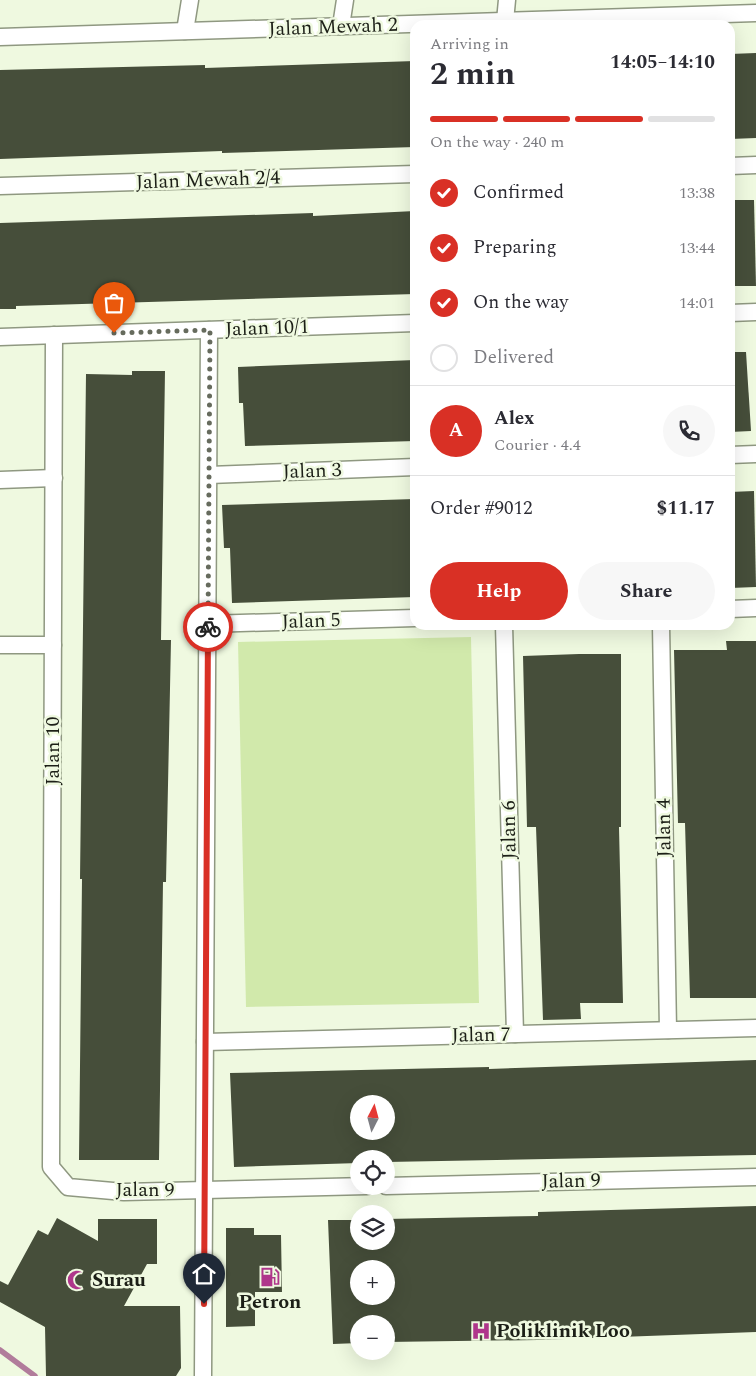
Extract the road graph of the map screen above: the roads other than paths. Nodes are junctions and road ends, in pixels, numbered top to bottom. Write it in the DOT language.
graph roads {
  1 [pos="190,0"];
  2 [pos="344,0"];
  3 [pos="507,0"];
  4 [pos="660,8"];
  5 [pos="756,13"];
  6 [pos="505,20"];
  7 [pos="517,20"];
  8 [pos="410,24"];
  9 [pos="341,26"];
  10 [pos="186,31"];
  11 [pos="0,37"];
  12 [pos="756,165"];
  13 [pos="735,166"];
  14 [pos="410,174"];
  15 [pos="0,186"];
  16 [pos="756,312"];
  17 [pos="735,313"];
  18 [pos="410,323"];
  19 [pos="210,330"];
  20 [pos="54,335"];
  21 [pos="0,337"];
  22 [pos="756,454"];
  23 [pos="735,455"];
  24 [pos="410,467"];
  25 [pos="209,475"];
  26 [pos="54,478"];
  27 [pos="0,480"];
  28 [pos="756,608"];
  29 [pos="735,609"];
  30 [pos="410,618"];
  31 [pos="208,624"];
  32 [pos="504,630"];
  33 [pos="661,630"];
  34 [pos="0,645"];
  35 [pos="53,645"];
  36 [pos="756,1028"];
  37 [pos="668,1030"];
  38 [pos="515,1034"];
  39 [pos="205,1042"];
  40 [pos="51,1167"];
  41 [pos="756,1177"];
  42 [pos="350,1186"];
  43 [pos="395,1186"];
  44 [pos="204,1190"];
  45 [pos="203,1376"];
  1 -- 10 [label="street"];
  2 -- 9 [label="street"];
  3 -- 6 [label="street"];
  4 -- 5 [label="street, Jalan Mewah 2"];
  4 -- 7 [label="street, Jalan Mewah 2"];
  8 -- 9 [label="street, Jalan Mewah 2"];
  9 -- 10 [label="street, Jalan Mewah 2"];
  10 -- 11 [label="street, Jalan Mewah 2"];
  12 -- 13 [label="street"];
  14 -- 15 [label="street, Jalan Mewah 2/4"];
  16 -- 17 [label="street"];
  18 -- 19 [label="street, Jalan 10/1"];
  19 -- 20 [label="street, Jalan 10/1"];
  19 -- 25 [label="street"];
  20 -- 21 [label="street, Jalan 10/1"];
  20 -- 26 [label="street, Jalan 10"];
  22 -- 23 [label="street"];
  24 -- 25 [label="street, Jalan 3"];
  25 -- 31 [label="street"];
  26 -- 27 [label="street"];
  26 -- 35 [label="street, Jalan 10"];
  28 -- 29 [label="street"];
  30 -- 31 [label="street, Jalan 5"];
  31 -- 39 [label="street"];
  32 -- 38 [label="street, Jalan 6"];
  33 -- 37 [label="street, Jalan 4"];
  34 -- 35 [label="street"];
  35 -- 40 [label="street, Jalan 10"];
  36 -- 37 [label="street, Jalan 7"];
  37 -- 38 [label="street, Jalan 7"];
  38 -- 39 [label="street, Jalan 7"];
  39 -- 44 [label="street"];
  40 -- 44 [label="street, Jalan 9"];
  41 -- 43 [label="street, Jalan 9"];
  42 -- 44 [label="street, Jalan 9"];
  44 -- 45 [label="street"];
}
